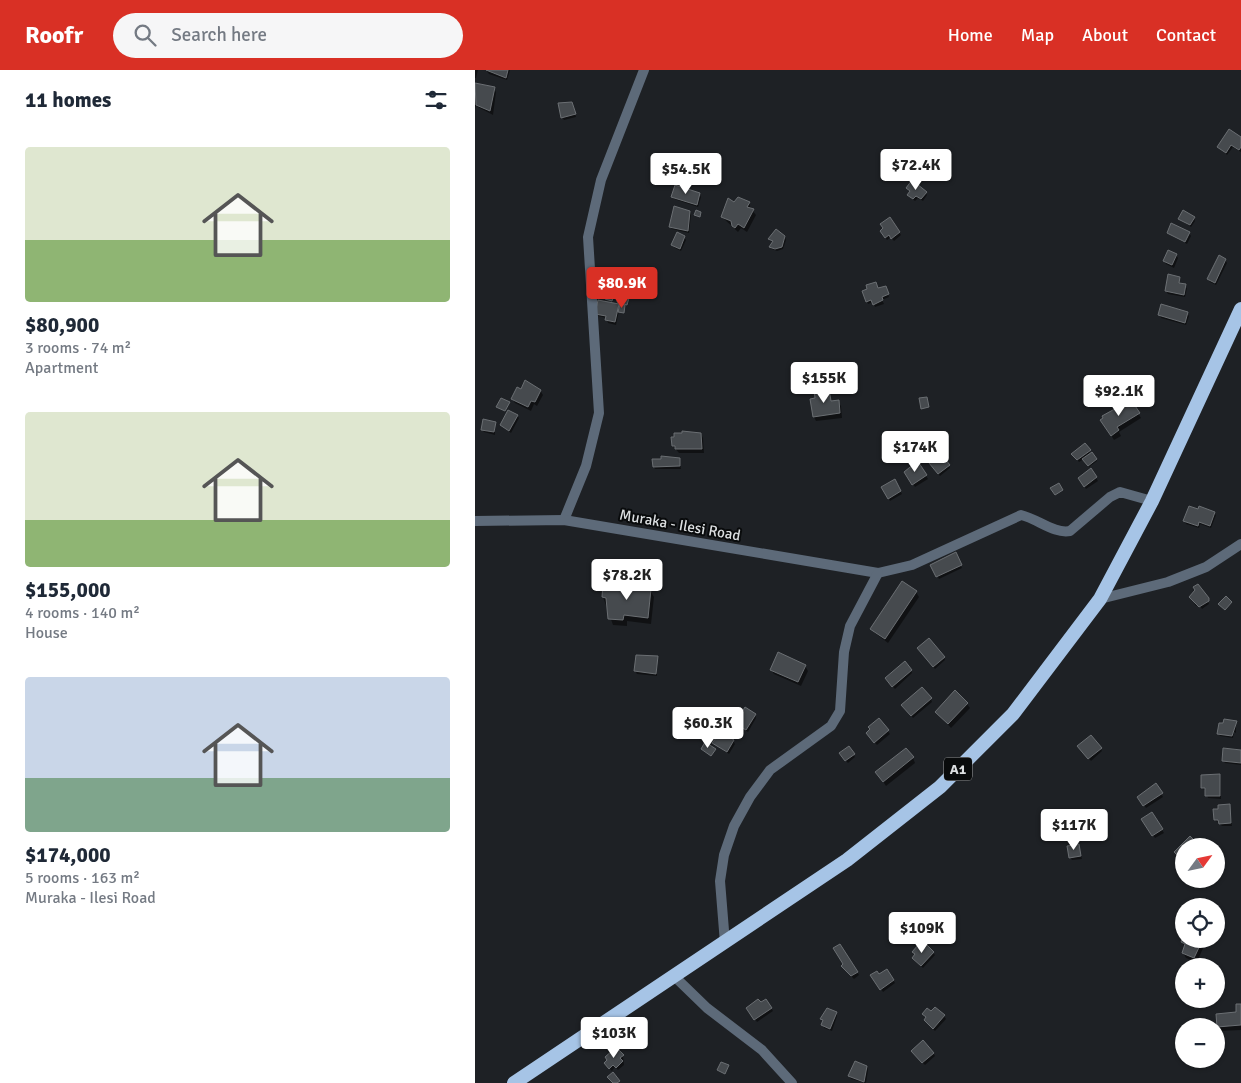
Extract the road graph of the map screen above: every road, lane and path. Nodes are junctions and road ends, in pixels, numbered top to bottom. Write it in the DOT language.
graph roads {
  1 [pos="644,70"];
  2 [pos="1241,309"];
  3 [pos="1152,501"];
  4 [pos="564,520"];
  5 [pos="475,521"];
  6 [pos="1241,544"];
  7 [pos="878,573"];
  8 [pos="1100,599"];
  9 [pos="725,944"];
  10 [pos="675,977"];
  11 [pos="514,1083"];
  12 [pos="793,1083"];
  1 -- 4 [label="street"];
  2 -- 3 [label="highway, A1"];
  3 -- 7 [label="street, Muraka - Ilesi Road"];
  3 -- 8 [label="highway, A1"];
  4 -- 5 [label="street, Muraka - Ilesi Road"];
  4 -- 7 [label="street, Muraka - Ilesi Road"];
  6 -- 8 [label="street"];
  7 -- 9 [label="street"];
  8 -- 9 [label="highway, A1"];
  9 -- 10 [label="highway, A1"];
  10 -- 11 [label="highway, A1"];
  10 -- 12 [label="street"];
}
